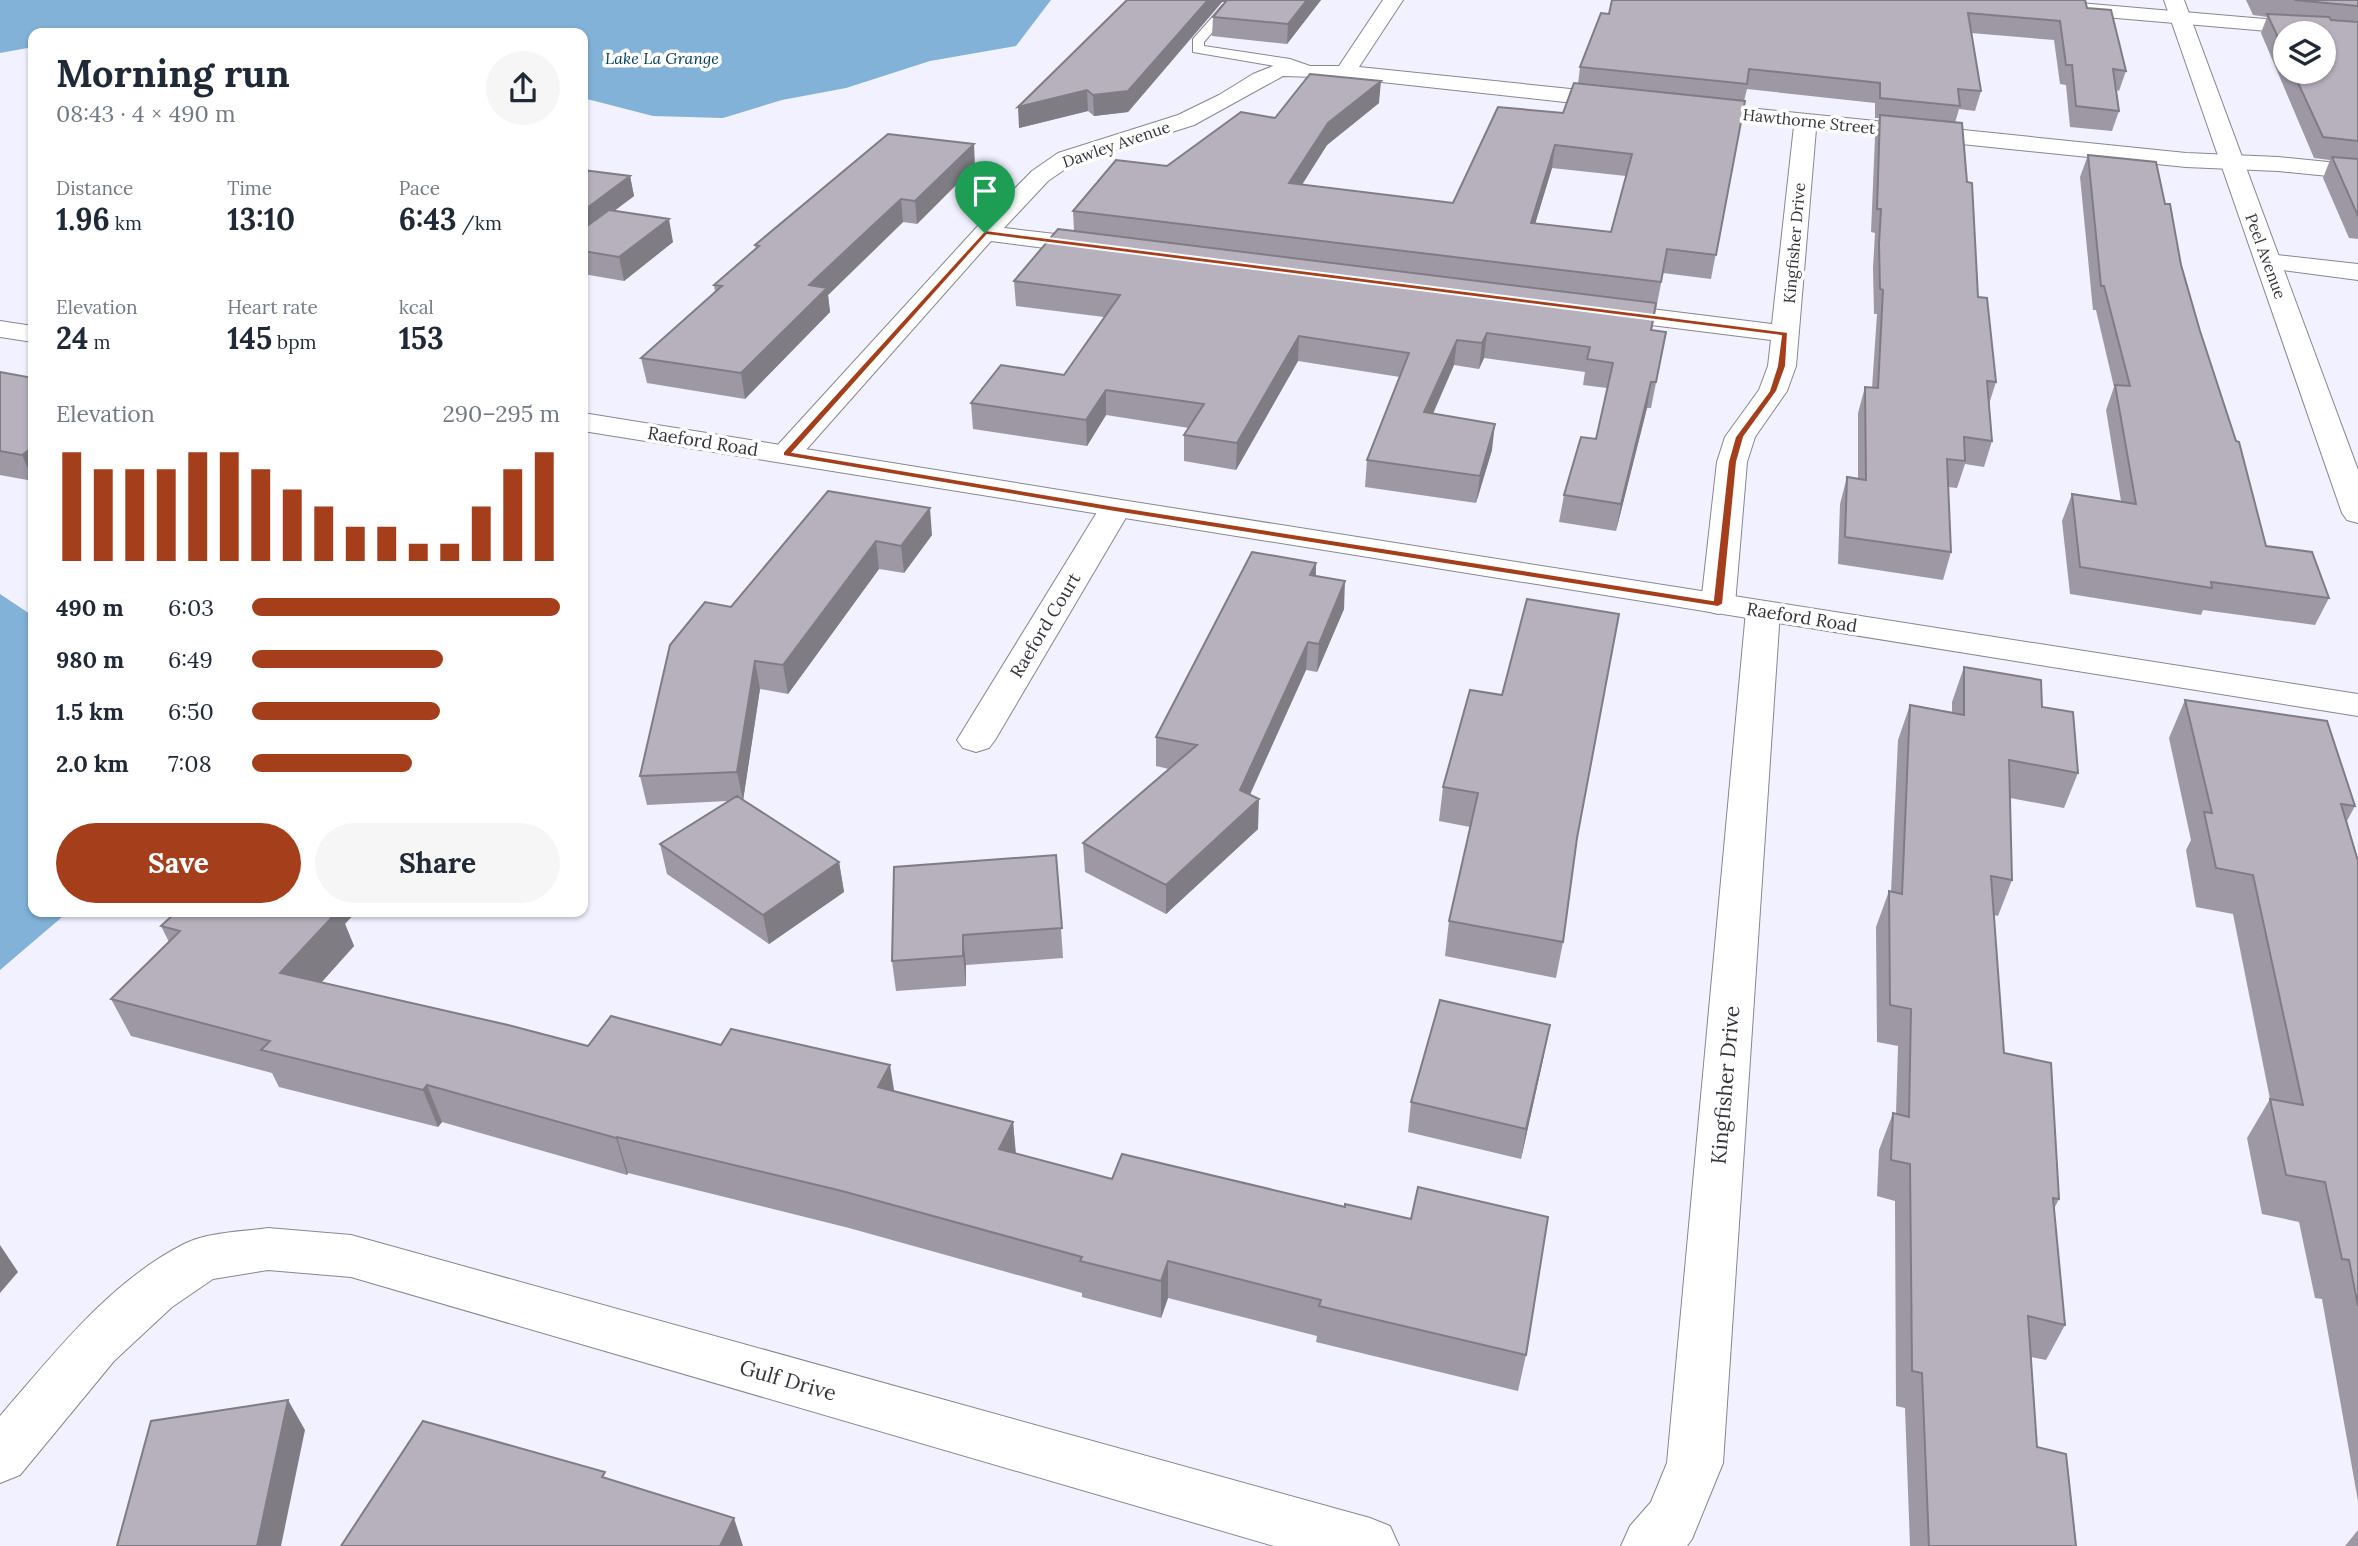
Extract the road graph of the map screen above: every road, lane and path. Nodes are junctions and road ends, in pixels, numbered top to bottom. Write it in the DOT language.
graph roads {
  1 [pos="1392,0"];
  2 [pos="1978,0"];
  3 [pos="1227,8"];
  4 [pos="2177,9"];
  5 [pos="2358,33"];
  6 [pos="1305,69"];
  7 [pos="1345,72"];
  8 [pos="1643,104"];
  9 [pos="1670,106"];
  10 [pos="1806,121"];
  11 [pos="2231,162"];
  12 [pos="2358,172"];
  13 [pos="985,233"];
  14 [pos="1123,250"];
  15 [pos="2268,262"];
  16 [pos="2358,272"];
  17 [pos="1578,308"];
  18 [pos="0,329"];
  19 [pos="28,333"];
  20 [pos="1785,334"];
  21 [pos="588,423"];
  22 [pos="786,454"];
  23 [pos="1115,509"];
  24 [pos="2358,513"];
  25 [pos="1718,604"];
  26 [pos="1763,611"];
  27 [pos="2358,705"];
  28 [pos="975,740"];
  29 [pos="0,1457"];
  30 [pos="1370,1546"];
  31 [pos="1650,1546"];
  1 -- 7 [label="street"];
  2 -- 4 [label="street"];
  3 -- 6 [label="lane"];
  4 -- 5 [label="street"];
  4 -- 11 [label="street, Peel Avenue"];
  6 -- 7 [label="street, Dawley Avenue"];
  6 -- 13 [label="street, Dawley Avenue"];
  7 -- 8 [label="street"];
  9 -- 10 [label="street, Hawthorne Street"];
  10 -- 11 [label="street, Hawthorne Street"];
  10 -- 20 [label="street, Kingfisher Drive"];
  11 -- 12 [label="street, Hawthorne Street"];
  11 -- 15 [label="street, Peel Avenue"];
  13 -- 14 [label="street"];
  13 -- 22 [label="street, Dawley Avenue"];
  15 -- 16 [label="street"];
  15 -- 24 [label="street, Peel Avenue"];
  17 -- 20 [label="street"];
  18 -- 19 [label="street"];
  20 -- 25 [label="street, Kingfisher Drive"];
  21 -- 22 [label="street, Raeford Road"];
  22 -- 23 [label="street, Raeford Road"];
  23 -- 25 [label="street, Raeford Road"];
  23 -- 28 [label="street, Raeford Court"];
  25 -- 26 [label="street, Raeford Road"];
  26 -- 27 [label="street, Raeford Road"];
  26 -- 31 [label="street, Kingfisher Drive"];
  29 -- 30 [label="street, Gulf Drive"];
}
